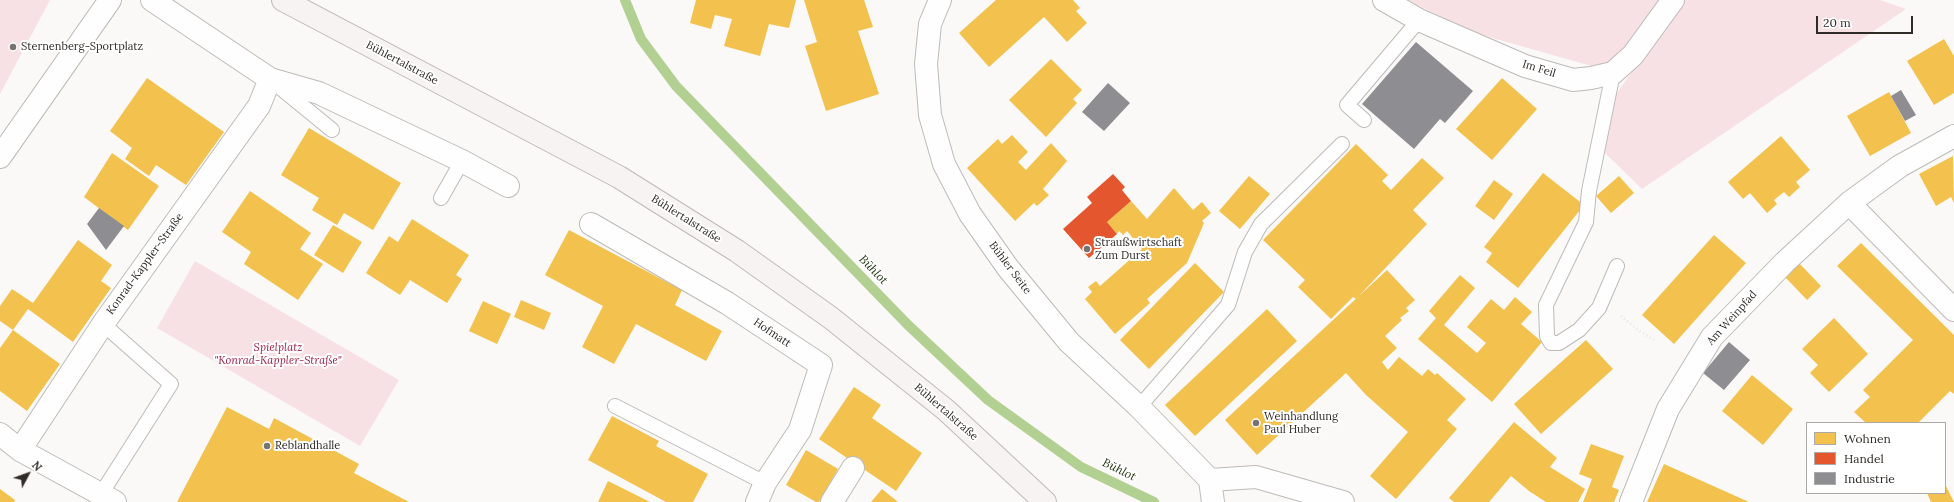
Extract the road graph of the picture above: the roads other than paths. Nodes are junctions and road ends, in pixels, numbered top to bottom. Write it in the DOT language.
graph roads {
  1 [pos="110,0"];
  2 [pos="152,0"];
  3 [pos="283,0"];
  4 [pos="940,0"];
  5 [pos="1384,0"];
  6 [pos="1673,0"];
  7 [pos="1419,20"];
  8 [pos="1613,73"];
  9 [pos="270,79"];
  10 [pos="1364,120"];
  11 [pos="332,130"];
  12 [pos="1954,136"];
  13 [pos="1342,144"];
  14 [pos="0,157"];
  15 [pos="462,162"];
  16 [pos="508,186"];
  17 [pos="441,198"];
  18 [pos="1849,203"];
  19 [pos="591,224"];
  20 [pos="1617,266"];
  21 [pos="1954,310"];
  22 [pos="103,324"];
  23 [pos="615,406"];
  24 [pos="1140,408"];
  25 [pos="0,434"];
  26 [pos="20,450"];
  27 [pos="853,468"];
  28 [pos="761,493"];
  29 [pos="1212,494"];
  30 [pos="108,498"];
  31 [pos="832,502"];
  32 [pos="1045,502"];
  33 [pos="1343,502"];
  34 [pos="1631,502"];
  1 -- 14 [label="street"];
  2 -- 9 [label="street"];
  3 -- 32 [label="main road, Bühlertalstraße"];
  4 -- 24 [label="street, Bühler Seite"];
  5 -- 7 [label="street, Im Feil"];
  6 -- 8 [label="street, Im Feil"];
  7 -- 8 [label="street, Im Feil"];
  7 -- 10 [label="lane"];
  8 -- 20 [label="lane"];
  9 -- 11 [label="lane"];
  9 -- 15 [label="street"];
  9 -- 22 [label="street, Konrad-Kappler-Straße"];
  12 -- 18 [label="street, Am Weinpfad"];
  13 -- 24 [label="lane"];
  15 -- 16 [label="street"];
  15 -- 17 [label="lane"];
  18 -- 21 [label="street"];
  18 -- 34 [label="street, Am Weinpfad"];
  19 -- 28 [label="street, Hofmatt"];
  22 -- 26 [label="street, Konrad-Kappler-Straße"];
  22 -- 30 [label="lane"];
  23 -- 28 [label="lane"];
  24 -- 29 [label="street, Bühler Seite"];
  25 -- 26 [label="street"];
  26 -- 30 [label="street"];
  27 -- 31 [label="street"];
  29 -- 33 [label="street, Bühler Seite"];
}
